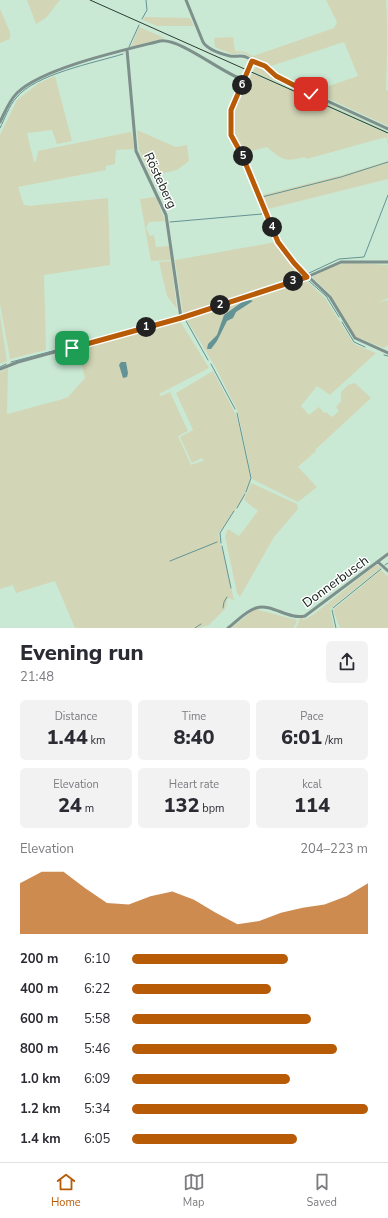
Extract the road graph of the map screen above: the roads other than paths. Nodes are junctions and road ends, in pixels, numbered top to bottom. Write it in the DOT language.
graph roads {
  1 [pos="186,0"];
  2 [pos="127,50"];
  3 [pos="252,61"];
  4 [pos="244,80"];
  5 [pos="0,122"];
  6 [pos="388,128"];
  7 [pos="388,262"];
  8 [pos="307,277"];
  9 [pos="181,318"];
  10 [pos="388,353"];
  11 [pos="0,369"];
  12 [pos="388,554"];
  13 [pos="378,562"];
  14 [pos="388,571"];
  15 [pos="228,628"];
  1 -- 3 [label="street"];
  2 -- 4 [label="street"];
  2 -- 5 [label="street"];
  2 -- 9 [label="street, Rösteberg"];
  3 -- 4 [label="street, bridge"];
  3 -- 6 [label="street"];
  4 -- 8 [label="street"];
  7 -- 8 [label="street"];
  8 -- 9 [label="street"];
  8 -- 10 [label="street"];
  9 -- 11 [label="street"];
  12 -- 13 [label="street, Donnerbusch"];
  13 -- 14 [label="street"];
  13 -- 15 [label="street, Donnerbusch"];
}
